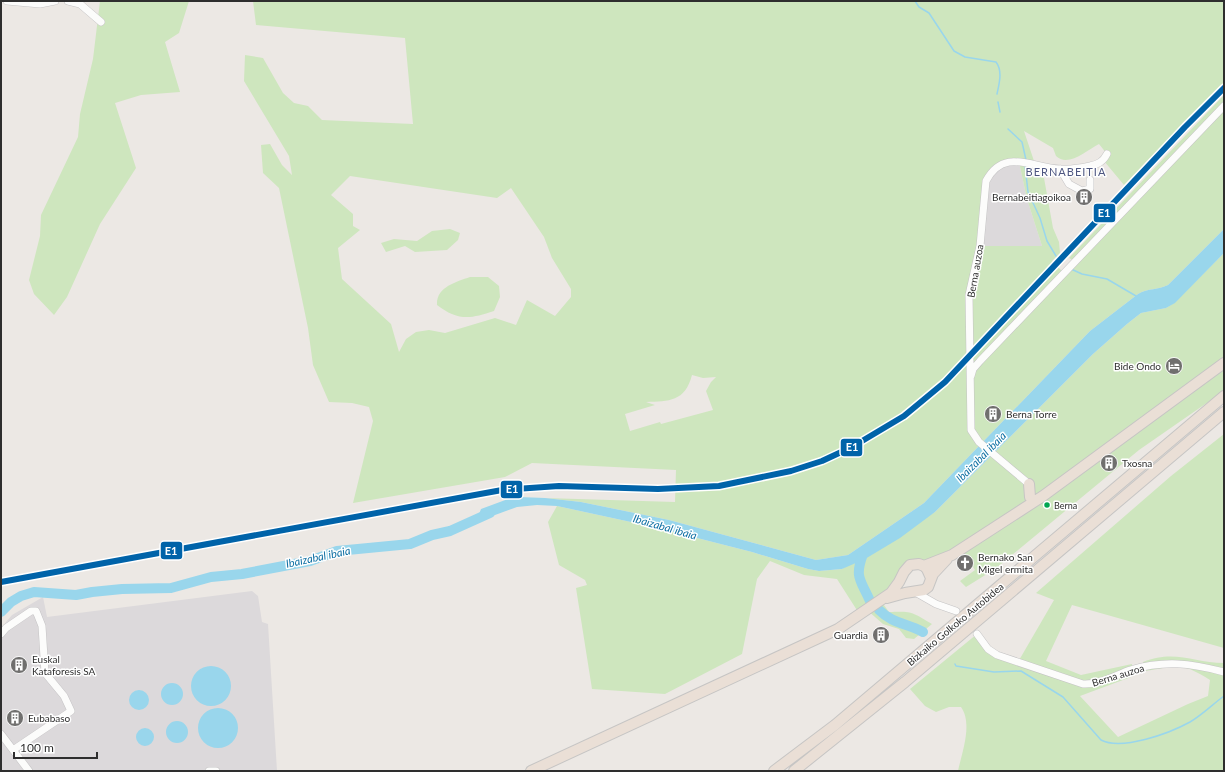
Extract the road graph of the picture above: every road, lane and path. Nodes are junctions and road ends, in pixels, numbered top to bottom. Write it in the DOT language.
graph roads {
  1 [pos="7,1"];
  2 [pos="55,1"];
  3 [pos="68,1"];
  4 [pos="101,22"];
  5 [pos="1224,106"];
  6 [pos="1107,154"];
  7 [pos="1060,169"];
  8 [pos="1090,180"];
  9 [pos="1224,363"];
  10 [pos="970,378"];
  11 [pos="1224,396"];
  12 [pos="1224,412"];
  13 [pos="1029,484"];
  14 [pos="1061,484"];
  15 [pos="1039,491"];
  16 [pos="1030,497"];
  17 [pos="1012,517"];
  18 [pos="952,555"];
  19 [pos="924,566"];
  20 [pos="902,576"];
  21 [pos="929,582"];
  22 [pos="913,592"];
  23 [pos="884,600"];
  24 [pos="942,605"];
  25 [pos="956,611"];
  26 [pos="1,634"];
  27 [pos="978,634"];
  28 [pos="1224,672"];
  29 [pos="1,734"];
  30 [pos="13,750"];
  31 [pos="29,771"];
  32 [pos="209,771"];
  33 [pos="216,771"];
  34 [pos="531,771"];
  35 [pos="774,771"];
  36 [pos="794,771"];
  1 -- 2 [label="street"];
  3 -- 4 [label="street"];
  5 -- 10 [label="street"];
  6 -- 7 [label="street"];
  7 -- 8 [label="street"];
  7 -- 10 [label="street, Berna auzoa"];
  9 -- 14 [label="highway"];
  10 -- 13 [label="street, Berna auzoa"];
  11 -- 35 [label="highway, Bizkaiko Golkoko Autobidea"];
  12 -- 36 [label="highway, Bizkaiko Golkoko Autobidea"];
  13 -- 15 [label="highway"];
  13 -- 16 [label="highway"];
  14 -- 15 [label="highway"];
  14 -- 17 [label="highway"];
  15 -- 16 [label="highway"];
  16 -- 17 [label="highway"];
  17 -- 18 [label="highway"];
  18 -- 19 [label="highway"];
  18 -- 21 [label="highway"];
  19 -- 20 [label="highway"];
  19 -- 21 [label="highway"];
  20 -- 22 [label="highway"];
  20 -- 23 [label="highway"];
  21 -- 22 [label="highway"];
  21 -- 24 [label="street"];
  22 -- 23 [label="highway"];
  22 -- 24 [label="street"];
  23 -- 34 [label="highway"];
  24 -- 25 [label="street"];
  26 -- 30 [label="street"];
  27 -- 28 [label="street, Berna auzoa"];
  29 -- 30 [label="street"];
  30 -- 31 [label="street"];
  32 -- 33 [label="street"];
}
